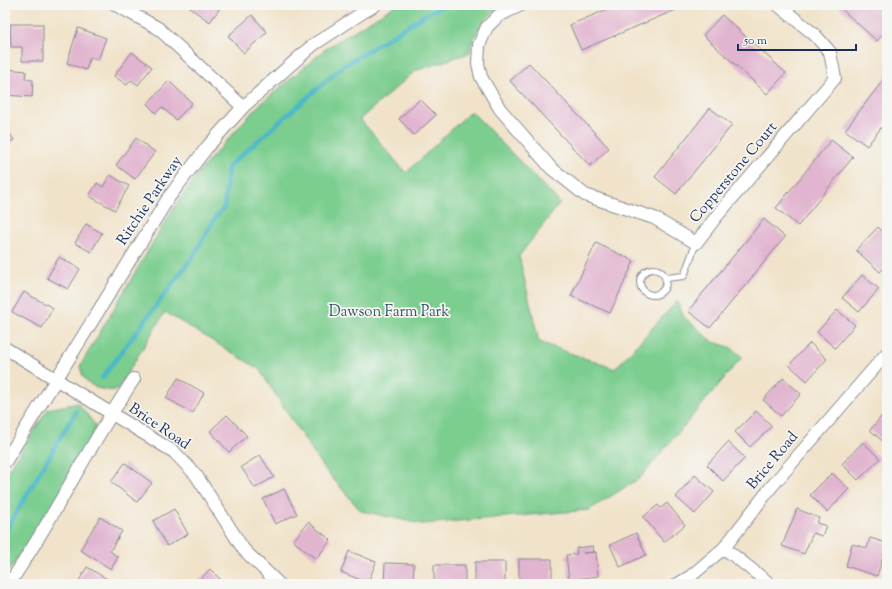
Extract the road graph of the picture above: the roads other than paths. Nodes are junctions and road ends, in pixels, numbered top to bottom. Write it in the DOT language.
graph roads {
  1 [pos="116,5"];
  2 [pos="375,5"];
  3 [pos="520,5"];
  4 [pos="778,5"];
  5 [pos="243,107"];
  6 [pos="696,242"];
  7 [pos="666,278"];
  8 [pos="5,348"];
  9 [pos="887,353"];
  10 [pos="57,379"];
  11 [pos="134,379"];
  12 [pos="111,413"];
  13 [pos="5,462"];
  14 [pos="724,548"];
  15 [pos="9,584"];
  16 [pos="279,584"];
  17 [pos="678,584"];
  18 [pos="770,584"];
  1 -- 5 [label="street"];
  2 -- 5 [label="street, Ritchie Parkway"];
  3 -- 6 [label="street, Copperstone Court"];
  4 -- 6 [label="street, Copperstone Court"];
  5 -- 10 [label="street, Ritchie Parkway"];
  6 -- 7 [label="lane"];
  7 -- 7 [label="lane"];
  8 -- 10 [label="street, Brice Road"];
  9 -- 14 [label="street, Brice Road"];
  10 -- 12 [label="street, Brice Road"];
  10 -- 13 [label="street, Ritchie Parkway"];
  11 -- 12 [label="street"];
  12 -- 15 [label="street"];
  12 -- 16 [label="street, Brice Road"];
  14 -- 17 [label="street, Brice Road"];
  14 -- 18 [label="street"];
}
